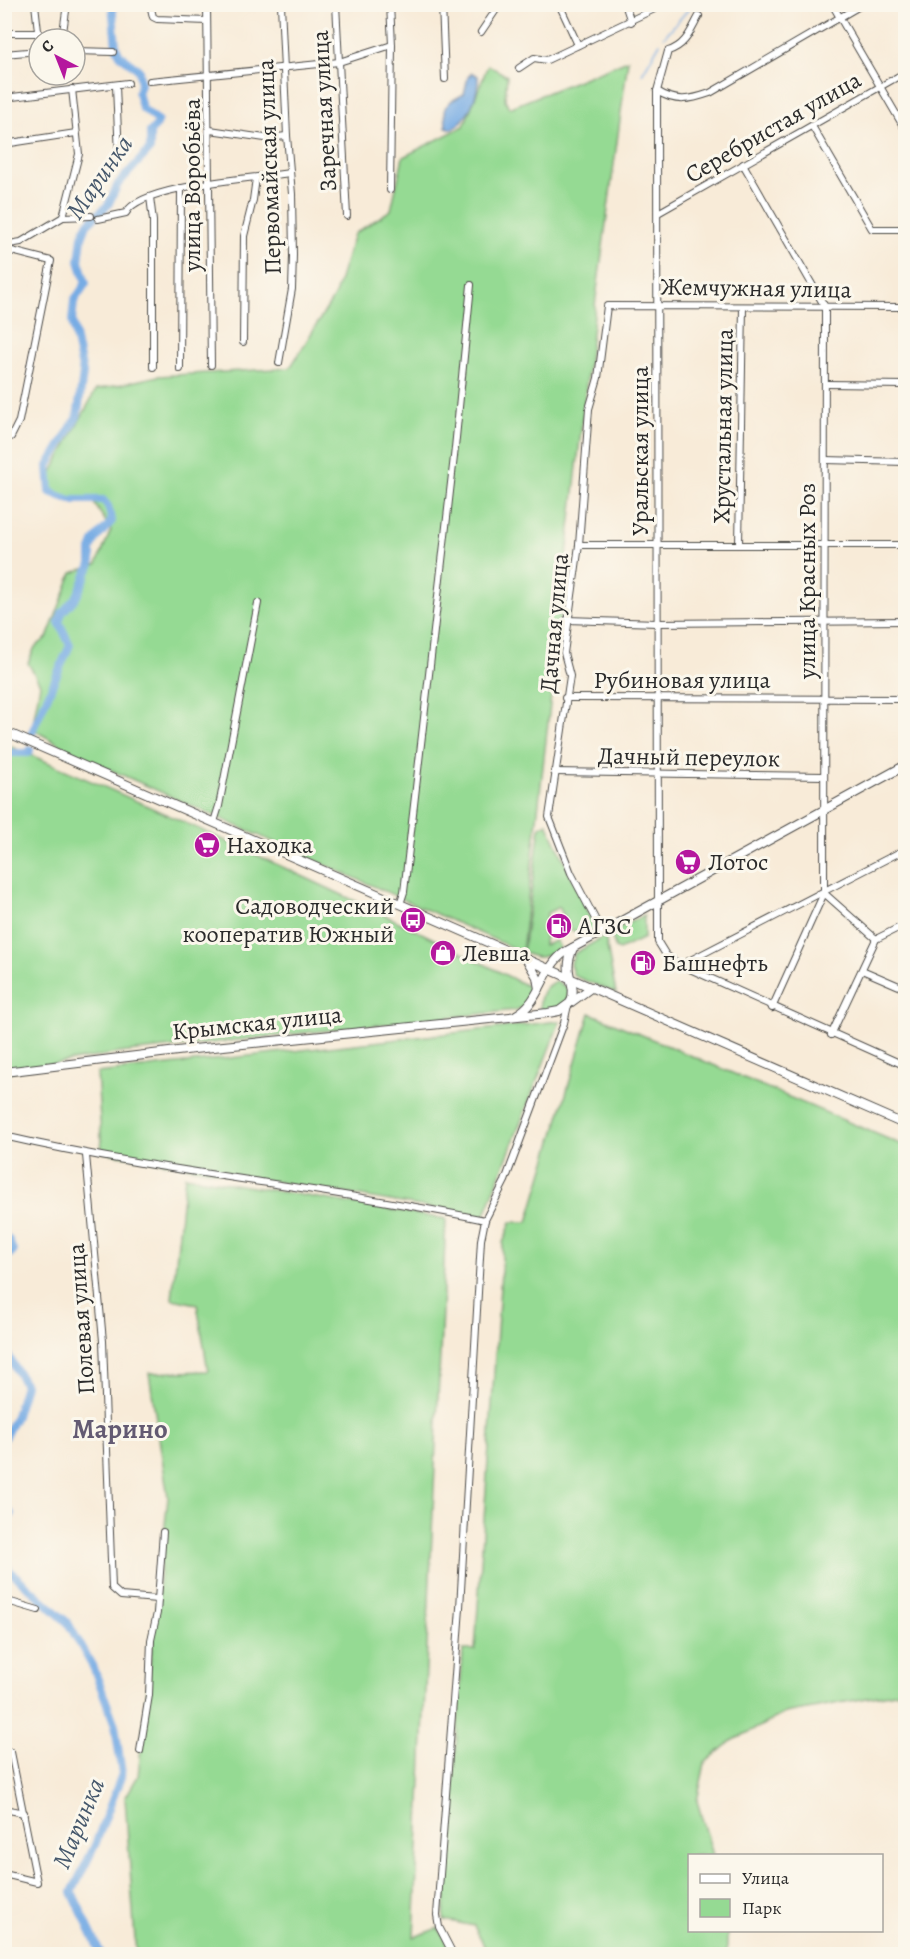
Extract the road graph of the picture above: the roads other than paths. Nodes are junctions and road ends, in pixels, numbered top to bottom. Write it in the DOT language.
graph roads {
  1 [pos="35,4"];
  2 [pos="67,4"];
  3 [pos="150,4"];
  4 [pos="207,4"];
  5 [pos="281,4"];
  6 [pos="336,4"];
  7 [pos="390,4"];
  8 [pos="442,4"];
  9 [pos="500,4"];
  10 [pos="559,4"];
  11 [pos="625,4"];
  12 [pos="665,4"];
  13 [pos="832,4"];
  14 [pos="863,4"];
  15 [pos="699,15"];
  16 [pos="840,18"];
  17 [pos="207,21"];
  18 [pos="631,22"];
  19 [pos="38,27"];
  20 [pos="64,27"];
  21 [pos="481,32"];
  22 [pos="4,33"];
  23 [pos="27,35"];
  24 [pos="392,45"];
  25 [pos="578,45"];
  26 [pos="87,51"];
  27 [pos="27,52"];
  28 [pos="113,52"];
  29 [pos="4,54"];
  30 [pos="339,62"];
  31 [pos="519,68"];
  32 [pos="283,69"];
  33 [pos="906,72"];
  34 [pos="209,75"];
  35 [pos="445,79"];
  36 [pos="150,81"];
  37 [pos="128,83"];
  38 [pos="116,86"];
  39 [pos="880,87"];
  40 [pos="72,89"];
  41 [pos="657,92"];
  42 [pos="4,98"];
  43 [pos="812,126"];
  44 [pos="210,130"];
  45 [pos="906,131"];
  46 [pos="76,133"];
  47 [pos="286,136"];
  48 [pos="4,144"];
  49 [pos="119,156"];
  50 [pos="743,164"];
  51 [pos="290,173"];
  52 [pos="256,178"];
  53 [pos="210,182"];
  54 [pos="181,188"];
  55 [pos="390,190"];
  56 [pos="150,197"];
  57 [pos="658,213"];
  58 [pos="91,216"];
  59 [pos="347,216"];
  60 [pos="63,217"];
  61 [pos="98,219"];
  62 [pos="906,229"];
  63 [pos="4,247"];
  64 [pos="471,285"];
  65 [pos="658,305"];
  66 [pos="607,306"];
  67 [pos="743,307"];
  68 [pos="906,307"];
  69 [pos="825,308"];
  70 [pos="243,342"];
  71 [pos="279,363"];
  72 [pos="211,365"];
  73 [pos="153,367"];
  74 [pos="180,369"];
  75 [pos="826,384"];
  76 [pos="906,385"];
  77 [pos="4,440"];
  78 [pos="825,460"];
  79 [pos="906,462"];
  80 [pos="579,545"];
  81 [pos="739,545"];
  82 [pos="906,545"];
  83 [pos="657,546"];
  84 [pos="823,546"];
  85 [pos="258,603"];
  86 [pos="567,621"];
  87 [pos="824,621"];
  88 [pos="906,621"];
  89 [pos="657,623"];
  90 [pos="566,698"];
  91 [pos="825,698"];
  92 [pos="658,699"];
  93 [pos="906,699"];
  94 [pos="4,731"];
  95 [pos="906,765"];
  96 [pos="554,772"];
  97 [pos="657,775"];
  98 [pos="824,776"];
  99 [pos="823,812"];
  100 [pos="214,822"];
  101 [pos="906,849"];
  102 [pos="824,893"];
  103 [pos="658,903"];
  104 [pos="400,904"];
  105 [pos="906,924"];
  106 [pos="602,932"];
  107 [pos="876,939"];
  108 [pos="570,950"];
  109 [pos="527,960"];
  110 [pos="681,965"];
  111 [pos="548,969"];
  112 [pos="862,970"];
  113 [pos="560,975"];
  114 [pos="569,978"];
  115 [pos="592,987"];
  116 [pos="539,989"];
  117 [pos="906,989"];
  118 [pos="536,999"];
  119 [pos="570,1003"];
  120 [pos="772,1008"];
  121 [pos="550,1013"];
  122 [pos="513,1016"];
  123 [pos="564,1023"];
  124 [pos="831,1035"];
  125 [pos="906,1066"];
  126 [pos="4,1072"];
  127 [pos="906,1125"];
  128 [pos="4,1136"];
  129 [pos="87,1155"];
  130 [pos="485,1220"];
  131 [pos="163,1532"];
  132 [pos="157,1599"];
  133 [pos="4,1600"];
  134 [pos="38,1610"];
  135 [pos="4,1750"];
  136 [pos="140,1751"];
  137 [pos="4,1809"];
  138 [pos="24,1813"];
  139 [pos="4,1874"];
  140 [pos="4,1946"];
  141 [pos="6,1954"];
  142 [pos="453,1954"];
  1 -- 19 [label="street"];
  2 -- 20 [label="street"];
  3 -- 17 [label="street"];
  4 -- 17 [label="street, улица Воробьёва"];
  5 -- 32 [label="street, Первомайская улица"];
  6 -- 30 [label="street, Заречная улица"];
  7 -- 24 [label="street"];
  8 -- 35 [label="street"];
  9 -- 21 [label="street"];
  10 -- 25 [label="street"];
  11 -- 18 [label="street"];
  12 -- 18 [label="street"];
  13 -- 16 [label="street"];
  14 -- 16 [label="street"];
  15 -- 41 [label="street, Уральская улица"];
  16 -- 39 [label="street"];
  16 -- 41 [label="street"];
  17 -- 34 [label="street, улица Воробьёва"];
  18 -- 25 [label="street"];
  22 -- 23 [label="street"];
  24 -- 30 [label="street"];
  24 -- 55 [label="street"];
  25 -- 31 [label="street"];
  26 -- 28 [label="street"];
  27 -- 29 [label="street"];
  30 -- 32 [label="street"];
  30 -- 59 [label="street, Заречная улица"];
  32 -- 34 [label="street"];
  32 -- 47 [label="street, Первомайская улица"];
  33 -- 39 [label="street, Серебристая улица"];
  34 -- 36 [label="street"];
  34 -- 44 [label="street, улица Воробьёва"];
  37 -- 38 [label="street"];
  38 -- 40 [label="street"];
  38 -- 49 [label="street"];
  39 -- 43 [label="street, Серебристая улица"];
  39 -- 45 [label="street"];
  40 -- 42 [label="street"];
  40 -- 46 [label="street"];
  41 -- 57 [label="street, Уральская улица"];
  43 -- 50 [label="street, Серебристая улица"];
  43 -- 62 [label="street"];
  44 -- 47 [label="street"];
  44 -- 53 [label="street, улица Воробьёва"];
  46 -- 48 [label="street"];
  46 -- 60 [label="street"];
  47 -- 51 [label="street, Первомайская улица"];
  50 -- 57 [label="street, Серебристая улица"];
  50 -- 69 [label="street, улица Красных Роз"];
  51 -- 52 [label="street"];
  51 -- 71 [label="street, Первомайская улица"];
  52 -- 53 [label="street"];
  52 -- 70 [label="street"];
  53 -- 54 [label="street"];
  53 -- 72 [label="street, улица Воробьёва"];
  54 -- 56 [label="street"];
  54 -- 74 [label="street"];
  56 -- 61 [label="street"];
  56 -- 73 [label="street"];
  57 -- 65 [label="street, Уральская улица"];
  58 -- 60 [label="street"];
  60 -- 63 [label="street"];
  63 -- 77 [label="street"];
  64 -- 104 [label="street"];
  65 -- 66 [label="street, Жемчужная улица"];
  65 -- 67 [label="street, Жемчужная улица"];
  65 -- 83 [label="street, Уральская улица"];
  66 -- 80 [label="street, Дачная улица"];
  67 -- 69 [label="street, Жемчужная улица"];
  67 -- 81 [label="street, Хрустальная улица"];
  68 -- 69 [label="street, Жемчужная улица"];
  69 -- 75 [label="street, улица Красных Роз"];
  75 -- 76 [label="street"];
  75 -- 78 [label="street, улица Красных Роз"];
  78 -- 79 [label="street"];
  78 -- 84 [label="street, улица Красных Роз"];
  80 -- 83 [label="street"];
  80 -- 86 [label="street, Дачная улица"];
  81 -- 83 [label="street"];
  81 -- 84 [label="street"];
  82 -- 84 [label="street"];
  83 -- 89 [label="street, Уральская улица"];
  84 -- 87 [label="street, улица Красных Роз"];
  85 -- 100 [label="street"];
  86 -- 89 [label="street"];
  86 -- 90 [label="street, Дачная улица"];
  87 -- 88 [label="street"];
  87 -- 89 [label="street"];
  87 -- 91 [label="street, улица Красных Роз"];
  89 -- 92 [label="street, Уральская улица"];
  90 -- 92 [label="street, Рубиновая улица"];
  90 -- 96 [label="street, Дачная улица"];
  91 -- 92 [label="street, Рубиновая улица"];
  91 -- 93 [label="street, Рубиновая улица"];
  91 -- 98 [label="street, улица Красных Роз"];
  92 -- 97 [label="street, Уральская улица"];
  94 -- 100 [label="main road"];
  95 -- 99 [label="main road"];
  96 -- 97 [label="street, Дачный переулок"];
  96 -- 106 [label="street, Дачная улица"];
  97 -- 98 [label="street, Дачный переулок"];
  97 -- 103 [label="street, Уральская улица"];
  98 -- 99 [label="street, улица Красных Роз"];
  99 -- 102 [label="street, улица Красных Роз"];
  99 -- 103 [label="main road"];
  100 -- 104 [label="main road"];
  101 -- 102 [label="street"];
  102 -- 107 [label="street"];
  102 -- 110 [label="street"];
  102 -- 120 [label="street, улица Красных Роз"];
  103 -- 106 [label="main road"];
  103 -- 110 [label="street, Уральская улица"];
  104 -- 109 [label="main road"];
  105 -- 107 [label="street"];
  106 -- 108 [label="main road"];
  107 -- 112 [label="street"];
  108 -- 109 [label="main road"];
  108 -- 111 [label="main road"];
  108 -- 114 [label="main road"];
  109 -- 111 [label="main road"];
  109 -- 116 [label="main road"];
  110 -- 120 [label="street, Уральская улица"];
  111 -- 113 [label="main road"];
  111 -- 116 [label="main road"];
  112 -- 117 [label="street"];
  112 -- 124 [label="street"];
  113 -- 114 [label="main road"];
  113 -- 116 [label="main road"];
  114 -- 115 [label="main road"];
  114 -- 119 [label="main road"];
  115 -- 119 [label="main road"];
  115 -- 127 [label="main road"];
  116 -- 118 [label="main road"];
  118 -- 121 [label="main road"];
  118 -- 122 [label="main road"];
  119 -- 121 [label="main road"];
  119 -- 123 [label="street"];
  120 -- 124 [label="street, Уральская улица"];
  121 -- 122 [label="main road, Крымская улица"];
  121 -- 123 [label="street"];
  122 -- 126 [label="main road, Крымская улица"];
  123 -- 130 [label="street"];
  124 -- 125 [label="street, Уральская улица"];
  128 -- 129 [label="street"];
  129 -- 130 [label="street"];
  129 -- 132 [label="street, Полевая улица"];
  130 -- 142 [label="street"];
  131 -- 132 [label="street"];
  132 -- 136 [label="street"];
  133 -- 134 [label="street"];
  135 -- 138 [label="street"];
  137 -- 138 [label="street"];
  138 -- 139 [label="street"];
  140 -- 141 [label="street"];
}
